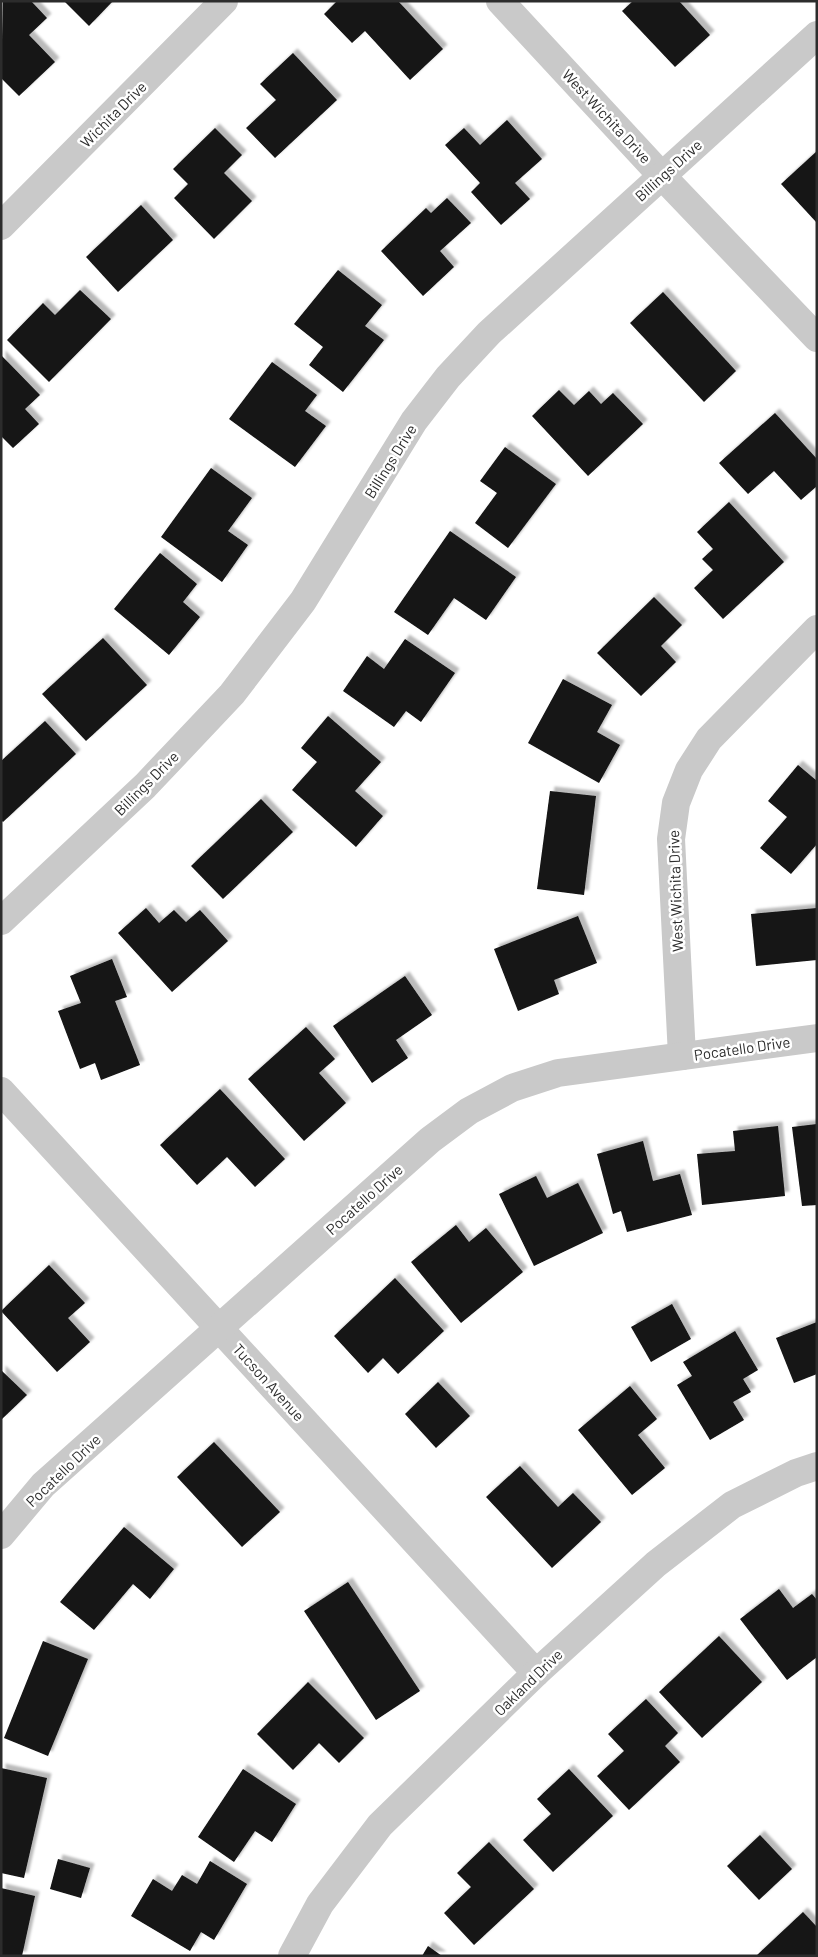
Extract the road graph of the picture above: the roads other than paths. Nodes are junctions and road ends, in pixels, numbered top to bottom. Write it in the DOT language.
graph roads {
  1 [pos="224,1"];
  2 [pos="500,1"];
  3 [pos="817,35"];
  4 [pos="662,176"];
  5 [pos="1,226"];
  6 [pos="817,338"];
  7 [pos="817,629"];
  8 [pos="1,922"];
  9 [pos="817,1038"];
  10 [pos="682,1056"];
  11 [pos="1,1091"];
  12 [pos="219,1327"];
  13 [pos="817,1466"];
  14 [pos="1,1535"];
  15 [pos="536,1673"];
  16 [pos="292,1956"];
  1 -- 5 [label="street, Wichita Drive"];
  2 -- 4 [label="street, West Wichita Drive"];
  3 -- 4 [label="street, Billings Drive"];
  4 -- 6 [label="street, West Wichita Drive"];
  4 -- 8 [label="street, Billings Drive"];
  7 -- 10 [label="street, West Wichita Drive"];
  9 -- 10 [label="street, Pocatello Drive"];
  10 -- 12 [label="street, Pocatello Drive"];
  11 -- 12 [label="street, Tucson Avenue"];
  12 -- 14 [label="street, Pocatello Drive"];
  12 -- 15 [label="street, Tucson Avenue"];
  13 -- 15 [label="street, Oakland Drive"];
  15 -- 16 [label="street, Oakland Drive"];
}
